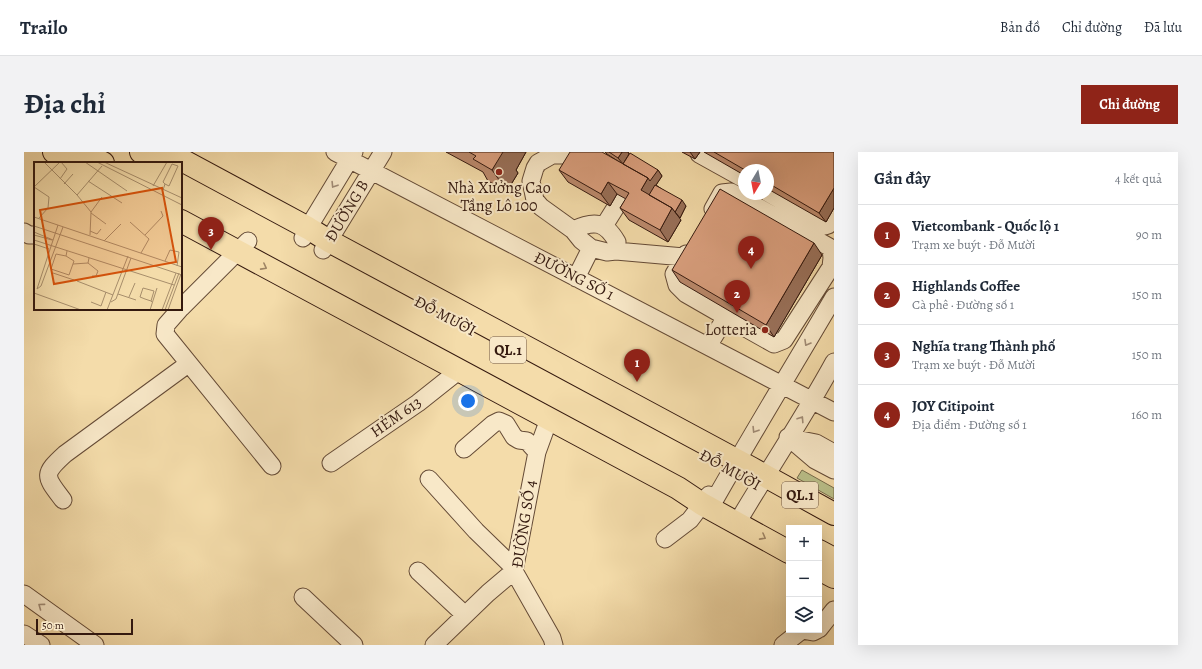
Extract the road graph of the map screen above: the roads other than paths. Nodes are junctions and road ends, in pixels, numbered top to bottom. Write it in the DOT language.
graph roads {
  1 [pos="54,152"];
  2 [pos="82,152"];
  3 [pos="142,152"];
  4 [pos="167,152"];
  5 [pos="383,152"];
  6 [pos="699,154"];
  7 [pos="347,155"];
  8 [pos="575,161"];
  9 [pos="72,162"];
  10 [pos="100,162"];
  11 [pos="160,162"];
  12 [pos="371,171"];
  13 [pos="182,173"];
  14 [pos="738,176"];
  15 [pos="774,197"];
  16 [pos="619,202"];
  17 [pos="182,206"];
  18 [pos="834,216"];
  19 [pos="182,222"];
  20 [pos="604,226"];
  21 [pos="573,230"];
  22 [pos="24,232"];
  23 [pos="305,233"];
  24 [pos="34,235"];
  25 [pos="326,246"];
  26 [pos="243,247"];
  27 [pos="591,248"];
  28 [pos="616,251"];
  29 [pos="684,257"];
  30 [pos="576,278"];
  31 [pos="834,297"];
  32 [pos="182,306"];
  33 [pos="804,309"];
  34 [pos="178,310"];
  35 [pos="726,317"];
  36 [pos="822,318"];
  37 [pos="708,346"];
  38 [pos="834,362"];
  39 [pos="188,364"];
  40 [pos="460,371"];
  41 [pos="829,382"];
  42 [pos="783,385"];
  43 [pos="813,400"];
  44 [pos="834,412"];
  45 [pos="549,419"];
  46 [pos="788,437"];
  47 [pos="464,449"];
  48 [pos="537,452"];
  49 [pos="834,453"];
  50 [pos="331,463"];
  51 [pos="734,465"];
  52 [pos="272,466"];
  53 [pos="834,470"];
  54 [pos="429,479"];
  55 [pos="762,481"];
  56 [pos="62,500"];
  57 [pos="710,500"];
  58 [pos="834,514"];
  59 [pos="741,517"];
  60 [pos="834,528"];
  61 [pos="786,534"];
  62 [pos="666,539"];
  63 [pos="786,550"];
  64 [pos="822,553"];
  65 [pos="834,559"];
  66 [pos="514,568"];
  67 [pos="418,571"];
  68 [pos="822,571"];
  69 [pos="834,577"];
  70 [pos="24,594"];
  71 [pos="303,597"];
  72 [pos="834,610"];
  73 [pos="465,615"];
  74 [pos="822,625"];
  75 [pos="798,633"];
  76 [pos="24,634"];
  77 [pos="41,645"];
  78 [pos="95,645"];
  79 [pos="354,645"];
  80 [pos="434,645"];
  81 [pos="554,645"];
  82 [pos="783,645"];
  1 -- 9 [label="highway"];
  2 -- 10 [label="highway"];
  3 -- 11 [label="highway"];
  4 -- 23 [label="highway, ĐỖ MƯỜI / QL.1"];
  5 -- 12 [label="street, ĐƯỜNG B"];
  6 -- 14 [label="street"];
  7 -- 12 [label="street, ĐƯỜNG SỐ 1"];
  7 -- 23 [label="street, ĐƯỜNG B, one-way"];
  8 -- 21 [label="street"];
  12 -- 25 [label="street, ĐƯỜNG B"];
  12 -- 30 [label="street, ĐƯỜNG SỐ 1"];
  13 -- 23 [label="highway, ĐỖ MƯỜI / QL.1"];
  15 -- 18 [label="street"];
  16 -- 20 [label="street"];
  17 -- 26 [label="highway, ĐỖ MƯỜI / QL.1"];
  19 -- 26 [label="highway, ĐỖ MƯỜI / QL.1"];
  20 -- 21 [label="street"];
  20 -- 28 [label="street"];
  21 -- 27 [label="street"];
  22 -- 24 [label="street"];
  23 -- 25 [label="highway, ĐỖ MƯỜI / QL.1"];
  25 -- 51 [label="highway, ĐỖ MƯỜI / QL.1"];
  26 -- 32 [label="street"];
  26 -- 40 [label="highway, ĐỖ MƯỜI / QL.1, one-way"];
  26 -- 57 [label="highway, ĐỖ MƯỜI / QL.1"];
  27 -- 28 [label="street"];
  27 -- 30 [label="street"];
  28 -- 29 [label="street"];
  29 -- 33 [label="street"];
  29 -- 35 [label="street"];
  30 -- 37 [label="street, ĐƯỜNG SỐ 1"];
  31 -- 36 [label="street"];
  33 -- 35 [label="street"];
  33 -- 36 [label="street"];
  34 -- 39 [label="street"];
  35 -- 37 [label="street"];
  36 -- 42 [label="street, one-way"];
  37 -- 42 [label="street, ĐƯỜNG SỐ 1"];
  38 -- 41 [label="street"];
  39 -- 52 [label="street"];
  39 -- 56 [label="street"];
  40 -- 45 [label="highway, ĐỖ MƯỜI / QL.1"];
  40 -- 50 [label="street, HẺM 613"];
  41 -- 43 [label="street"];
  42 -- 43 [label="street, ĐƯỜNG SỐ 1"];
  42 -- 51 [label="street, one-way"];
  43 -- 44 [label="street, ĐƯỜNG SỐ 1"];
  46 -- 43 [label="street, one-way"];
  45 -- 48 [label="street, ĐƯỜNG SỐ 4"];
  45 -- 57 [label="highway, ĐỖ MƯỜI / QL.1"];
  46 -- 49 [label="street"];
  46 -- 53 [label="street"];
  46 -- 55 [label="street"];
  47 -- 48 [label="street"];
  48 -- 66 [label="street, ĐƯỜNG SỐ 4"];
  51 -- 55 [label="highway, ĐỖ MƯỜI / QL.1"];
  51 -- 57 [label="street"];
  54 -- 66 [label="street"];
  55 -- 58 [label="highway, ĐỖ MƯỜI / QL.1"];
  55 -- 59 [label="street"];
  55 -- 60 [label="highway, ĐỖ MƯỜI / QL.1"];
  57 -- 59 [label="highway, ĐỖ MƯỜI / QL.1"];
  57 -- 62 [label="street"];
  59 -- 61 [label="highway, ĐỖ MƯỜI / QL.1"];
  59 -- 63 [label="highway, ĐỖ MƯỜI / QL.1, one-way"];
  64 -- 65 [label="highway"];
  66 -- 73 [label="street"];
  66 -- 81 [label="street, ĐƯỜNG SỐ 4"];
  67 -- 73 [label="street"];
  68 -- 69 [label="highway"];
  78 -- 70 [label="street, one-way"];
  71 -- 79 [label="street"];
  72 -- 74 [label="street"];
  73 -- 80 [label="street"];
  75 -- 82 [label="street"];
  76 -- 77 [label="street"];
}
